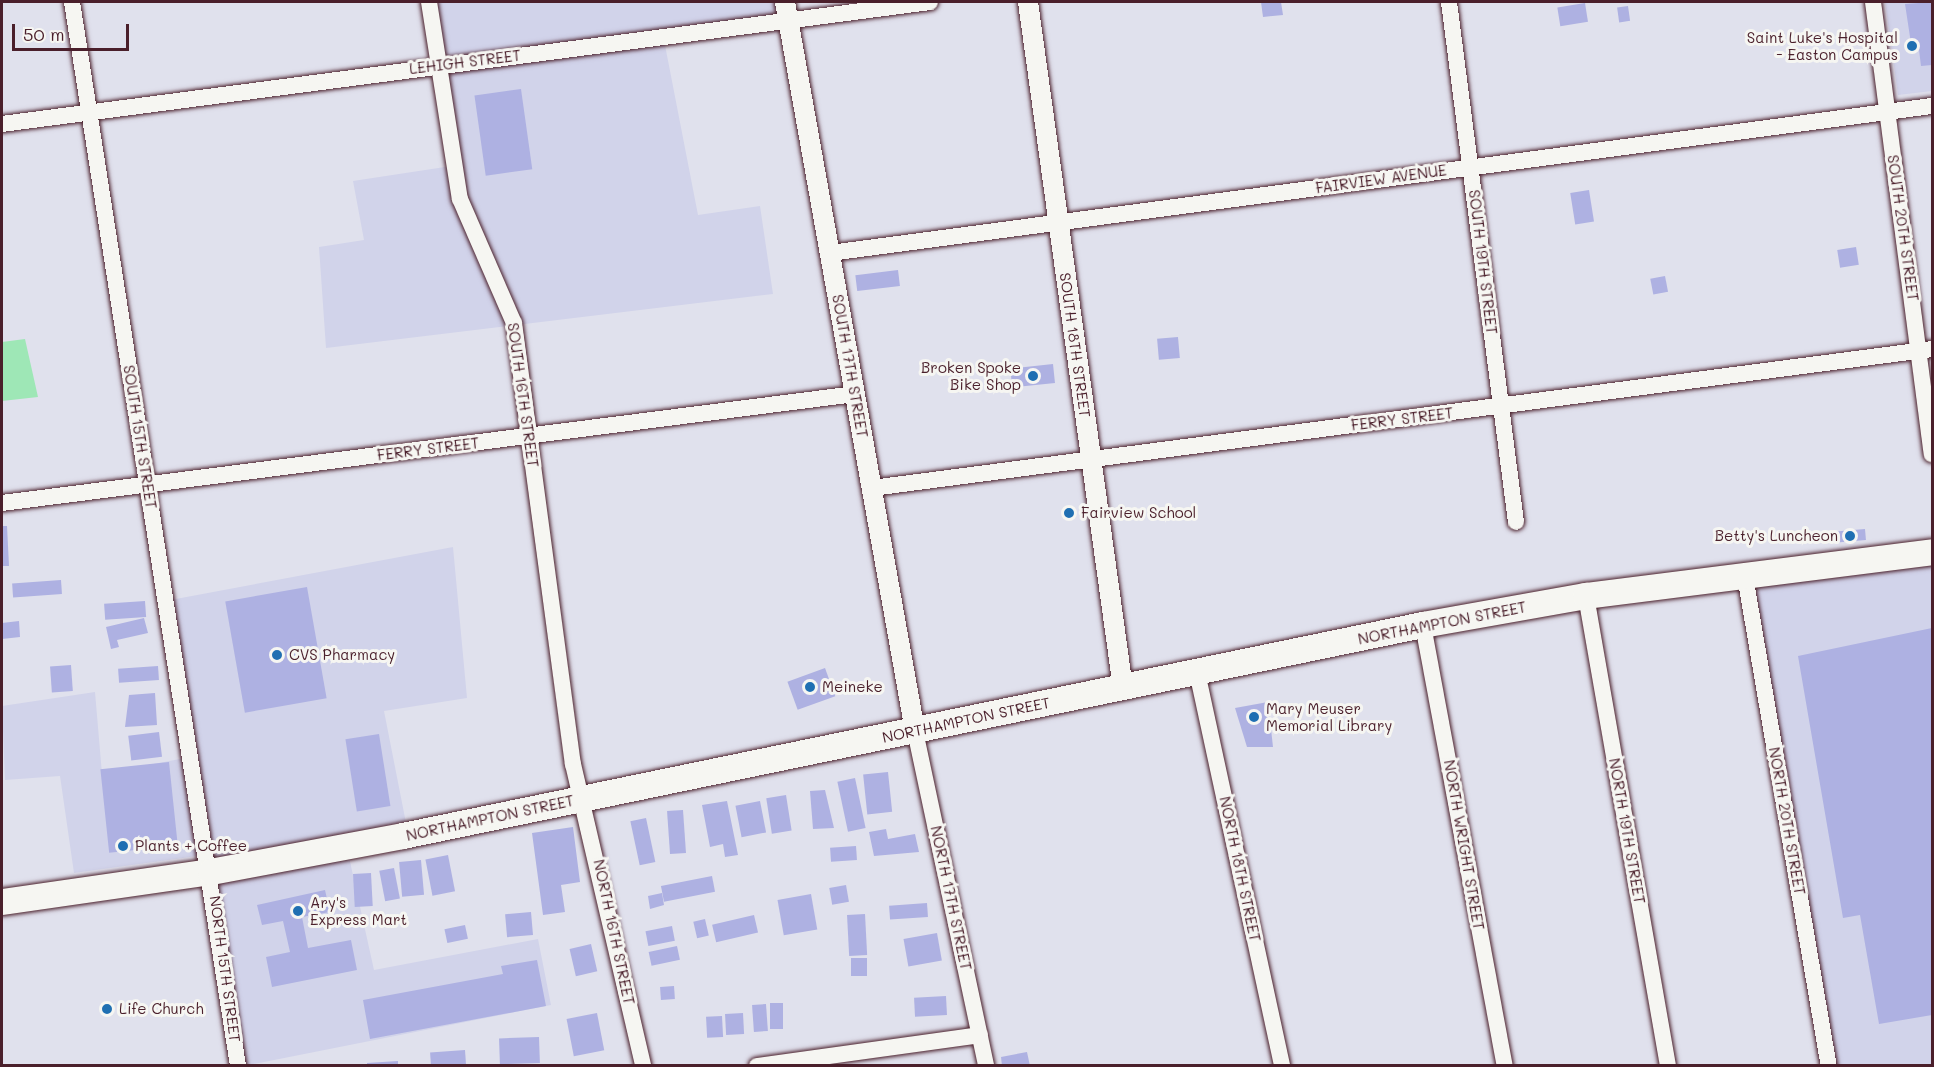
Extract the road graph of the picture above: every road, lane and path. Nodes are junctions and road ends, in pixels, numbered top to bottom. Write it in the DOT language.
graph roads {
  1 [pos="72,2"];
  2 [pos="429,2"];
  3 [pos="930,2"];
  4 [pos="1028,2"];
  5 [pos="1449,2"];
  6 [pos="1873,2"];
  7 [pos="786,10"];
  8 [pos="440,65"];
  9 [pos="1932,106"];
  10 [pos="89,112"];
  11 [pos="1887,112"];
  12 [pos="2,124"];
  13 [pos="1471,167"];
  14 [pos="1059,222"];
  15 [pos="830,253"];
  16 [pos="1926,350"];
  17 [pos="855,394"];
  18 [pos="1502,406"];
  19 [pos="530,436"];
  20 [pos="1932,454"];
  21 [pos="1091,459"];
  22 [pos="147,484"];
  23 [pos="872,488"];
  24 [pos="2,503"];
  25 [pos="1516,522"];
  26 [pos="1932,552"];
  27 [pos="1745,576"];
  28 [pos="1586,596"];
  29 [pos="1423,625"];
  30 [pos="1197,672"];
  31 [pos="1122,688"];
  32 [pos="915,731"];
  33 [pos="584,798"];
  34 [pos="211,872"];
  35 [pos="2,902"];
  36 [pos="980,1035"];
  37 [pos="238,1065"];
  38 [pos="643,1065"];
  39 [pos="757,1065"];
  40 [pos="986,1065"];
  41 [pos="1282,1065"];
  42 [pos="1505,1065"];
  43 [pos="1668,1065"];
  44 [pos="1829,1065"];
  1 -- 10 [label="street, SOUTH 15TH STREET"];
  2 -- 8 [label="street, SOUTH 16TH STREET"];
  3 -- 7 [label="street, LEHIGH STREET"];
  4 -- 14 [label="street, SOUTH 18TH STREET"];
  5 -- 13 [label="street, SOUTH 19TH STREET"];
  6 -- 11 [label="street, SOUTH 20TH STREET"];
  7 -- 8 [label="street, LEHIGH STREET"];
  7 -- 15 [label="street, SOUTH 17TH STREET"];
  8 -- 10 [label="street, LEHIGH STREET"];
  8 -- 19 [label="street, SOUTH 16TH STREET"];
  9 -- 11 [label="street, FAIRVIEW AVENUE"];
  10 -- 12 [label="street, LEHIGH STREET"];
  10 -- 22 [label="street, SOUTH 15TH STREET"];
  11 -- 13 [label="street, FAIRVIEW AVENUE"];
  11 -- 16 [label="street, SOUTH 20TH STREET"];
  13 -- 14 [label="street, FAIRVIEW AVENUE"];
  13 -- 18 [label="street, SOUTH 19TH STREET"];
  14 -- 15 [label="street, FAIRVIEW AVENUE"];
  14 -- 21 [label="street, SOUTH 18TH STREET"];
  15 -- 17 [label="street, SOUTH 17TH STREET"];
  16 -- 18 [label="street, FERRY STREET"];
  16 -- 20 [label="street, SOUTH 20TH STREET"];
  17 -- 19 [label="street, FERRY STREET"];
  17 -- 23 [label="street, SOUTH 17TH STREET"];
  18 -- 21 [label="street, FERRY STREET"];
  18 -- 25 [label="street, SOUTH 19TH STREET"];
  19 -- 22 [label="street, FERRY STREET"];
  19 -- 33 [label="street, SOUTH 16TH STREET"];
  21 -- 23 [label="street, FERRY STREET"];
  21 -- 31 [label="street, SOUTH 18TH STREET"];
  22 -- 24 [label="street, FERRY STREET"];
  22 -- 34 [label="street, SOUTH 15TH STREET"];
  23 -- 32 [label="street, SOUTH 17TH STREET"];
  26 -- 27 [label="main road, NORTHAMPTON STREET"];
  27 -- 28 [label="main road, NORTHAMPTON STREET"];
  27 -- 44 [label="street, NORTH 20TH STREET"];
  28 -- 29 [label="main road, NORTHAMPTON STREET"];
  28 -- 43 [label="street, NORTH 19TH STREET"];
  29 -- 30 [label="main road, NORTHAMPTON STREET"];
  29 -- 42 [label="street, NORTH WRIGHT STREET"];
  30 -- 31 [label="main road, NORTHAMPTON STREET"];
  30 -- 41 [label="street, NORTH 18TH STREET"];
  31 -- 32 [label="main road, NORTHAMPTON STREET"];
  32 -- 33 [label="main road, NORTHAMPTON STREET"];
  32 -- 36 [label="street, NORTH 17TH STREET"];
  33 -- 34 [label="main road, NORTHAMPTON STREET"];
  33 -- 38 [label="street, NORTH 16TH STREET"];
  34 -- 35 [label="main road, NORTHAMPTON STREET"];
  34 -- 37 [label="street, NORTH 15TH STREET"];
  36 -- 39 [label="street"];
  36 -- 40 [label="street, NORTH 17TH STREET"];
}
